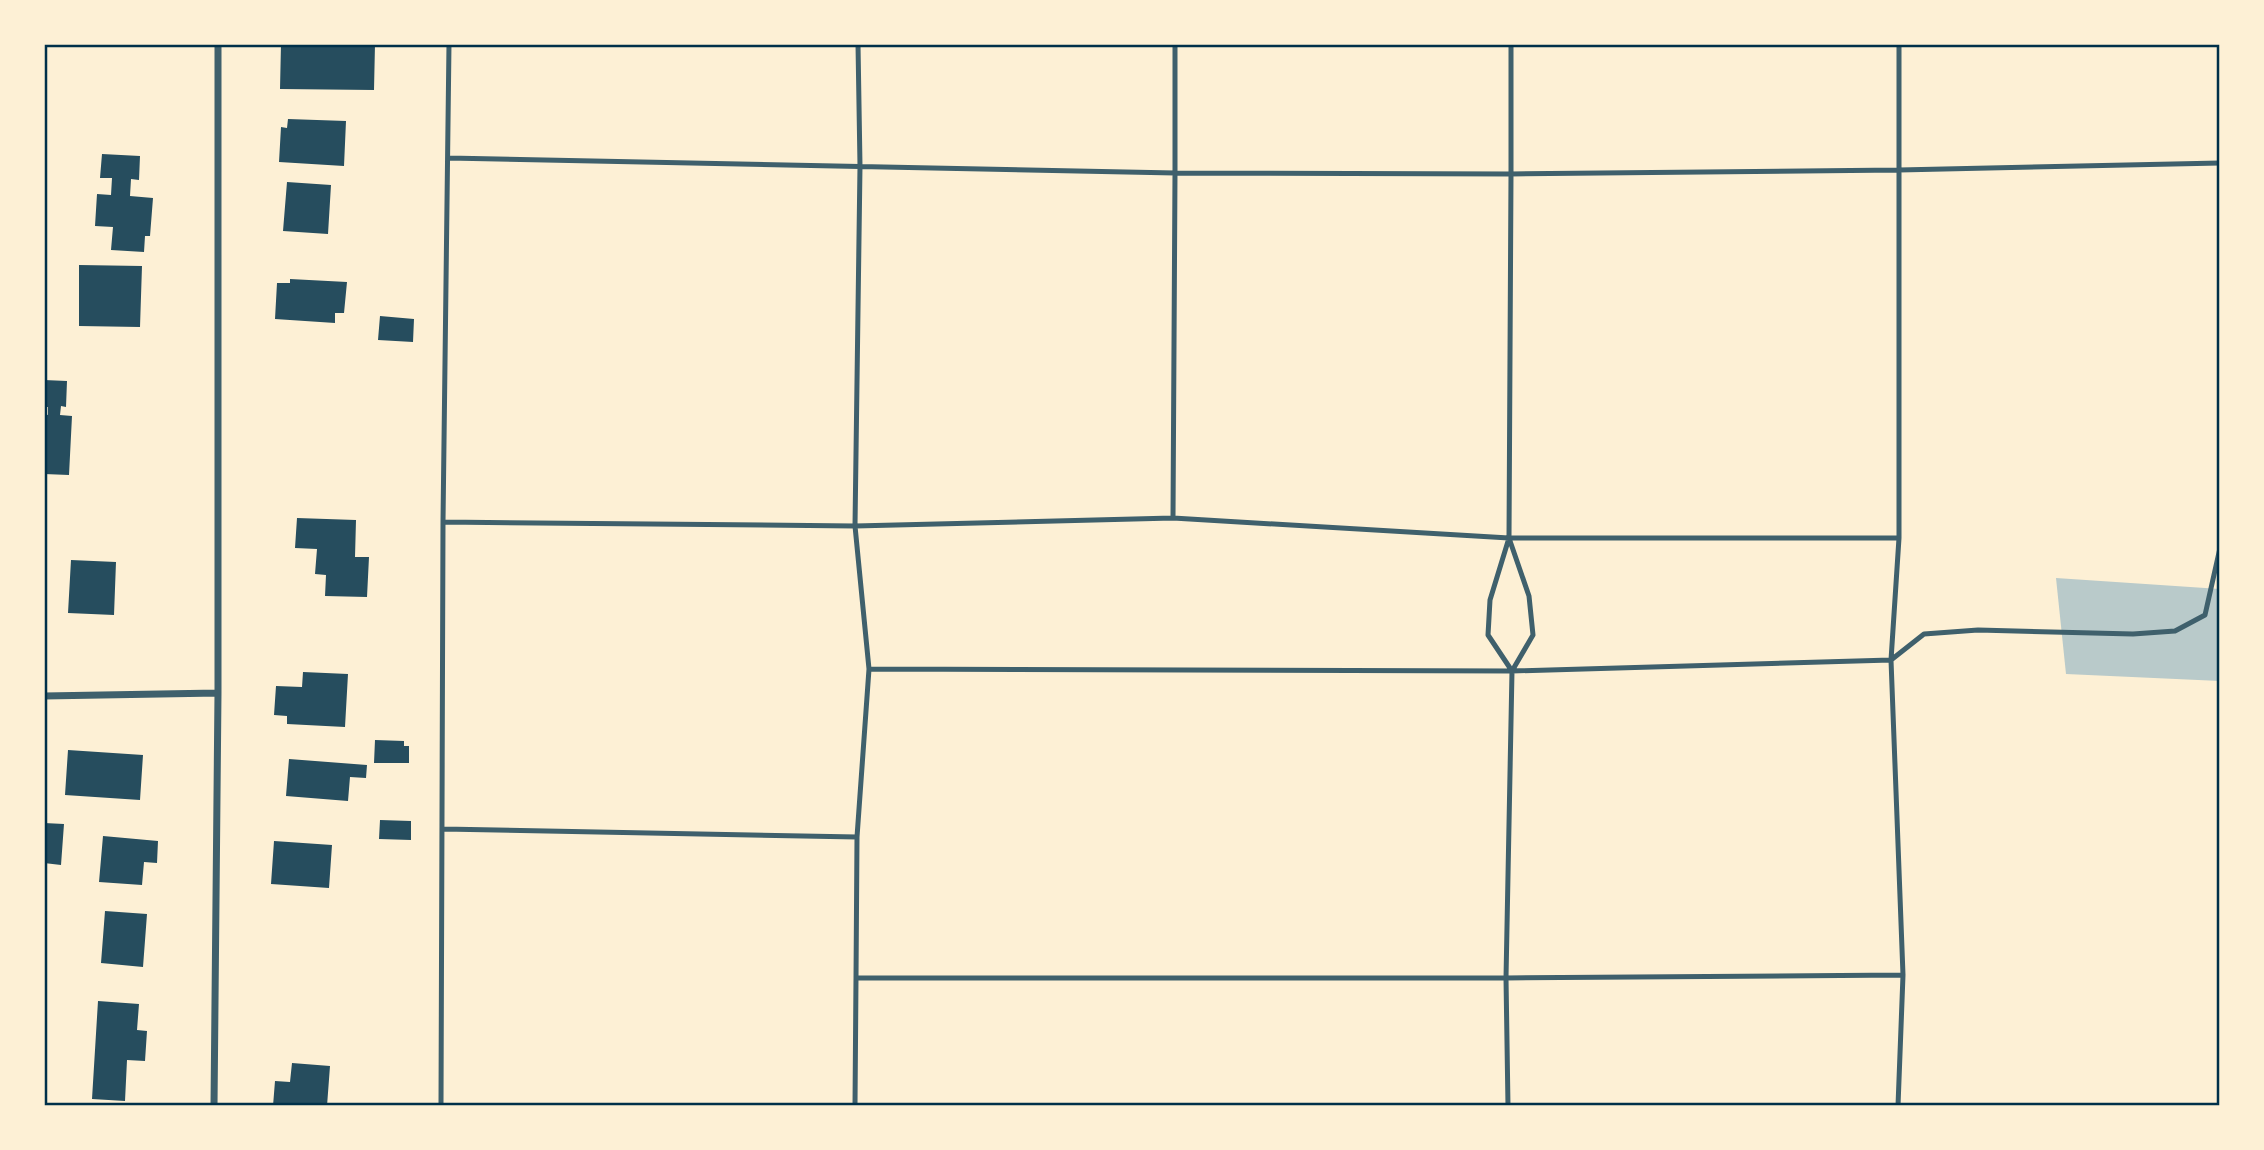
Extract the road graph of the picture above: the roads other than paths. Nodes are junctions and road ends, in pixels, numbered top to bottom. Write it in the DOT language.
graph roads {
  1 [pos="218,44"];
  2 [pos="449,44"];
  3 [pos="858,44"];
  4 [pos="1175,44"];
  5 [pos="1511,44"];
  6 [pos="1899,44"];
  7 [pos="448,158"];
  8 [pos="2220,163"];
  9 [pos="860,166"];
  10 [pos="1899,170"];
  11 [pos="1175,173"];
  12 [pos="1511,174"];
  13 [pos="1173,518"];
  14 [pos="443,522"];
  15 [pos="855,526"];
  16 [pos="1509,538"];
  17 [pos="1899,538"];
  18 [pos="2220,548"];
  19 [pos="1891,660"];
  20 [pos="869,669"];
  21 [pos="1512,671"];
  22 [pos="218,693"];
  23 [pos="44,696"];
  24 [pos="443,829"];
  25 [pos="858,837"];
  26 [pos="1903,975"];
  27 [pos="856,978"];
  28 [pos="1506,978"];
  29 [pos="214,1106"];
  30 [pos="441,1106"];
  31 [pos="855,1106"];
  32 [pos="1508,1106"];
  33 [pos="1898,1106"];
  1 -- 22 [label="street"];
  2 -- 7 [label="lane"];
  3 -- 9 [label="lane"];
  4 -- 11 [label="lane"];
  5 -- 12 [label="lane"];
  6 -- 10 [label="lane"];
  7 -- 9 [label="lane"];
  7 -- 14 [label="lane"];
  8 -- 10 [label="lane"];
  9 -- 11 [label="lane"];
  9 -- 15 [label="lane"];
  10 -- 12 [label="lane"];
  10 -- 17 [label="lane"];
  11 -- 12 [label="lane"];
  11 -- 13 [label="lane"];
  12 -- 16 [label="lane"];
  13 -- 15 [label="lane"];
  13 -- 16 [label="lane"];
  14 -- 15 [label="lane"];
  14 -- 24 [label="lane"];
  15 -- 20 [label="lane"];
  16 -- 17 [label="lane"];
  16 -- 21 [label="lane"];
  16 -- 21 [label="lane"];
  17 -- 19 [label="lane"];
  18 -- 19 [label="lane"];
  19 -- 21 [label="lane"];
  19 -- 26 [label="lane"];
  20 -- 21 [label="lane"];
  20 -- 25 [label="lane"];
  21 -- 28 [label="lane"];
  22 -- 23 [label="street"];
  22 -- 29 [label="street"];
  24 -- 25 [label="lane"];
  24 -- 30 [label="lane"];
  25 -- 27 [label="lane"];
  26 -- 28 [label="lane"];
  26 -- 33 [label="lane"];
  27 -- 28 [label="lane"];
  27 -- 31 [label="lane"];
  28 -- 32 [label="lane"];
}
